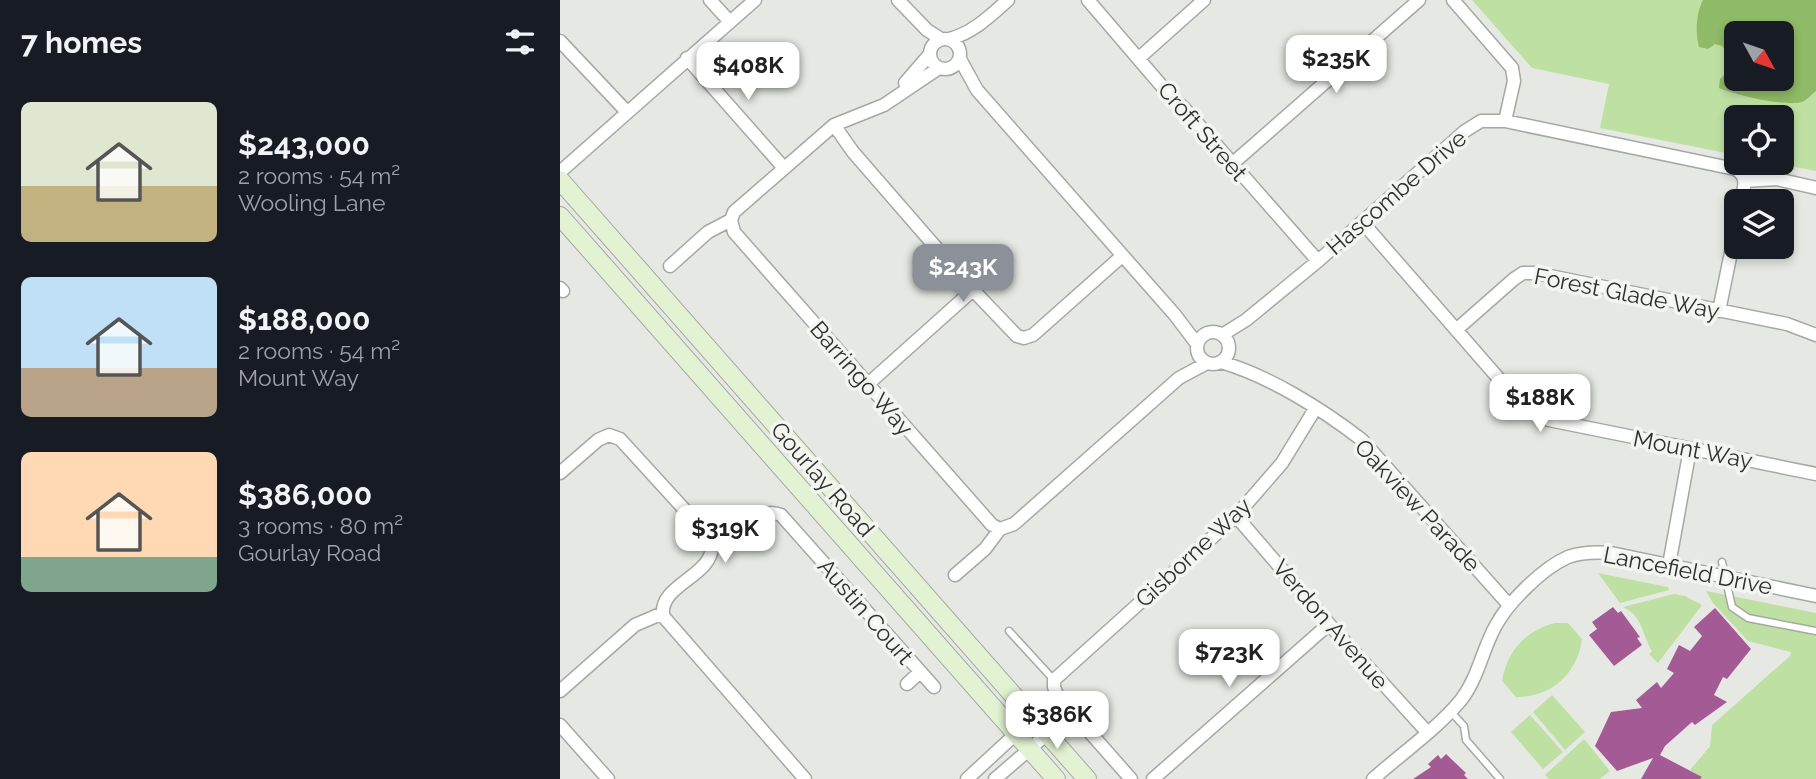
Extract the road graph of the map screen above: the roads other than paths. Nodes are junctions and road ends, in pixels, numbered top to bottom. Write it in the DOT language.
graph roads {
  1 [pos="710,0"];
  2 [pos="755,0"];
  3 [pos="898,0"];
  4 [pos="1008,0"];
  5 [pos="1088,0"];
  6 [pos="1204,0"];
  7 [pos="1418,0"];
  8 [pos="1453,0"];
  9 [pos="909,13"];
  10 [pos="984,21"];
  11 [pos="730,22"];
  12 [pos="945,39"];
  13 [pos="560,41"];
  14 [pos="930,53"];
  15 [pos="960,57"];
  16 [pos="687,58"];
  17 [pos="1139,58"];
  18 [pos="943,69"];
  19 [pos="977,90"];
  20 [pos="896,95"];
  21 [pos="625,114"];
  22 [pos="1505,121"];
  23 [pos="834,125"];
  24 [pos="1232,164"];
  25 [pos="785,168"];
  26 [pos="560,172"];
  27 [pos="560,180"];
  28 [pos="1745,181"];
  29 [pos="1816,188"];
  30 [pos="1743,189"];
  31 [pos="560,216"];
  32 [pos="731,220"];
  33 [pos="1363,223"];
  34 [pos="1122,256"];
  35 [pos="1730,259"];
  36 [pos="1318,261"];
  37 [pos="670,266"];
  38 [pos="973,290"];
  39 [pos="1719,311"];
  40 [pos="1175,315"];
  41 [pos="1456,330"];
  42 [pos="1206,334"];
  43 [pos="1816,335"];
  44 [pos="1226,343"];
  45 [pos="1197,348"];
  46 [pos="1220,362"];
  47 [pos="1207,363"];
  48 [pos="1247,369"];
  49 [pos="1179,378"];
  50 [pos="867,384"];
  51 [pos="1315,409"];
  52 [pos="1690,449"];
  53 [pos="560,473"];
  54 [pos="1816,474"];
  55 [pos="1236,516"];
  56 [pos="1000,529"];
  57 [pos="712,546"];
  58 [pos="1721,562"];
  59 [pos="1669,565"];
  60 [pos="955,575"];
  61 [pos="1723,577"];
  62 [pos="1816,596"];
  63 [pos="1509,605"];
  64 [pos="663,613"];
  65 [pos="1329,624"];
  66 [pos="1009,631"];
  67 [pos="1816,631"];
  68 [pos="920,672"];
  69 [pos="1054,680"];
  70 [pos="907,684"];
  71 [pos="934,687"];
  72 [pos="560,691"];
  73 [pos="1450,710"];
  74 [pos="1034,718"];
  75 [pos="560,725"];
  76 [pos="1427,732"];
  77 [pos="1016,734"];
  78 [pos="1047,734"];
  79 [pos="1030,749"];
  80 [pos="608,779"];
  81 [pos="805,779"];
  82 [pos="967,779"];
  83 [pos="995,779"];
  84 [pos="1056,779"];
  85 [pos="1087,779"];
  86 [pos="1131,779"];
  87 [pos="1153,779"];
  88 [pos="1373,779"];
  89 [pos="1500,779"];
  1 -- 11 [label="street"];
  2 -- 11 [label="street"];
  3 -- 9 [label="street"];
  4 -- 10 [label="street"];
  5 -- 17 [label="street, Croft Street"];
  6 -- 17 [label="street"];
  7 -- 24 [label="street"];
  8 -- 22 [label="street"];
  9 -- 12 [label="street"];
  9 -- 14 [label="street"];
  10 -- 12 [label="street"];
  10 -- 15 [label="street"];
  11 -- 16 [label="street"];
  12 -- 14 [label="street"];
  12 -- 15 [label="street"];
  13 -- 21 [label="street"];
  14 -- 18 [label="street"];
  14 -- 20 [label="street"];
  15 -- 18 [label="street"];
  15 -- 19 [label="street"];
  16 -- 21 [label="street"];
  16 -- 25 [label="street"];
  17 -- 24 [label="street, Croft Street"];
  18 -- 19 [label="street"];
  18 -- 20 [label="street"];
  19 -- 34 [label="street"];
  20 -- 23 [label="street"];
  21 -- 26 [label="street"];
  22 -- 28 [label="street, Hascombe Drive"];
  22 -- 33 [label="street, Hascombe Drive"];
  23 -- 25 [label="street"];
  23 -- 38 [label="street"];
  24 -- 36 [label="street, Croft Street"];
  25 -- 32 [label="street"];
  27 -- 74 [label="main road, Gourlay Road"];
  28 -- 29 [label="street"];
  28 -- 30 [label="street"];
  31 -- 77 [label="main road, Gourlay Road"];
  32 -- 37 [label="street"];
  32 -- 50 [label="street, Barringo Way"];
  33 -- 36 [label="street, Hascombe Drive"];
  33 -- 41 [label="street, Mount Way"];
  34 -- 38 [label="street"];
  34 -- 40 [label="street"];
  35 -- 39 [label="street"];
  36 -- 44 [label="street, Hascombe Drive"];
  38 -- 50 [label="street"];
  39 -- 41 [label="street, Forest Glade Way"];
  39 -- 43 [label="street, Forest Glade Way"];
  40 -- 42 [label="street"];
  40 -- 45 [label="street"];
  41 -- 52 [label="street, Mount Way"];
  42 -- 44 [label="street"];
  42 -- 45 [label="street"];
  44 -- 46 [label="street"];
  44 -- 48 [label="street, Oakview Parade"];
  45 -- 47 [label="street"];
  45 -- 49 [label="street"];
  46 -- 47 [label="street"];
  46 -- 48 [label="street, Oakview Parade"];
  47 -- 49 [label="street"];
  48 -- 51 [label="street, Oakview Parade"];
  49 -- 56 [label="street"];
  50 -- 56 [label="street, Barringo Way"];
  51 -- 55 [label="street, Gisborne Way"];
  51 -- 63 [label="street, Oakview Parade"];
  52 -- 54 [label="street, Mount Way"];
  52 -- 59 [label="street"];
  53 -- 57 [label="street"];
  55 -- 65 [label="street, Verdon Avenue"];
  55 -- 69 [label="street, Gisborne Way"];
  56 -- 60 [label="street"];
  57 -- 64 [label="street"];
  57 -- 68 [label="street, Austin Court"];
  58 -- 61 [label="lane"];
  59 -- 61 [label="street, Lancefield Drive"];
  59 -- 63 [label="street, Lancefield Drive"];
  61 -- 62 [label="street, Lancefield Drive"];
  61 -- 67 [label="lane"];
  63 -- 73 [label="street, Lancefield Drive"];
  64 -- 72 [label="street"];
  64 -- 81 [label="street"];
  65 -- 76 [label="street, Verdon Avenue"];
  65 -- 87 [label="street"];
  66 -- 69 [label="lane"];
  68 -- 70 [label="street, Austin Court"];
  68 -- 71 [label="street, Austin Court"];
  69 -- 86 [label="street"];
  73 -- 76 [label="street, Lancefield Drive"];
  73 -- 89 [label="lane"];
  74 -- 77 [label="street"];
  74 -- 78 [label="main road, Gourlay Road"];
  75 -- 80 [label="street"];
  76 -- 88 [label="street, Lancefield Drive"];
  77 -- 79 [label="main road, Gourlay Road"];
  77 -- 82 [label="street"];
  78 -- 79 [label="street"];
  78 -- 85 [label="main road, Gourlay Road"];
  79 -- 83 [label="street"];
  79 -- 84 [label="main road, Gourlay Road"];
}
